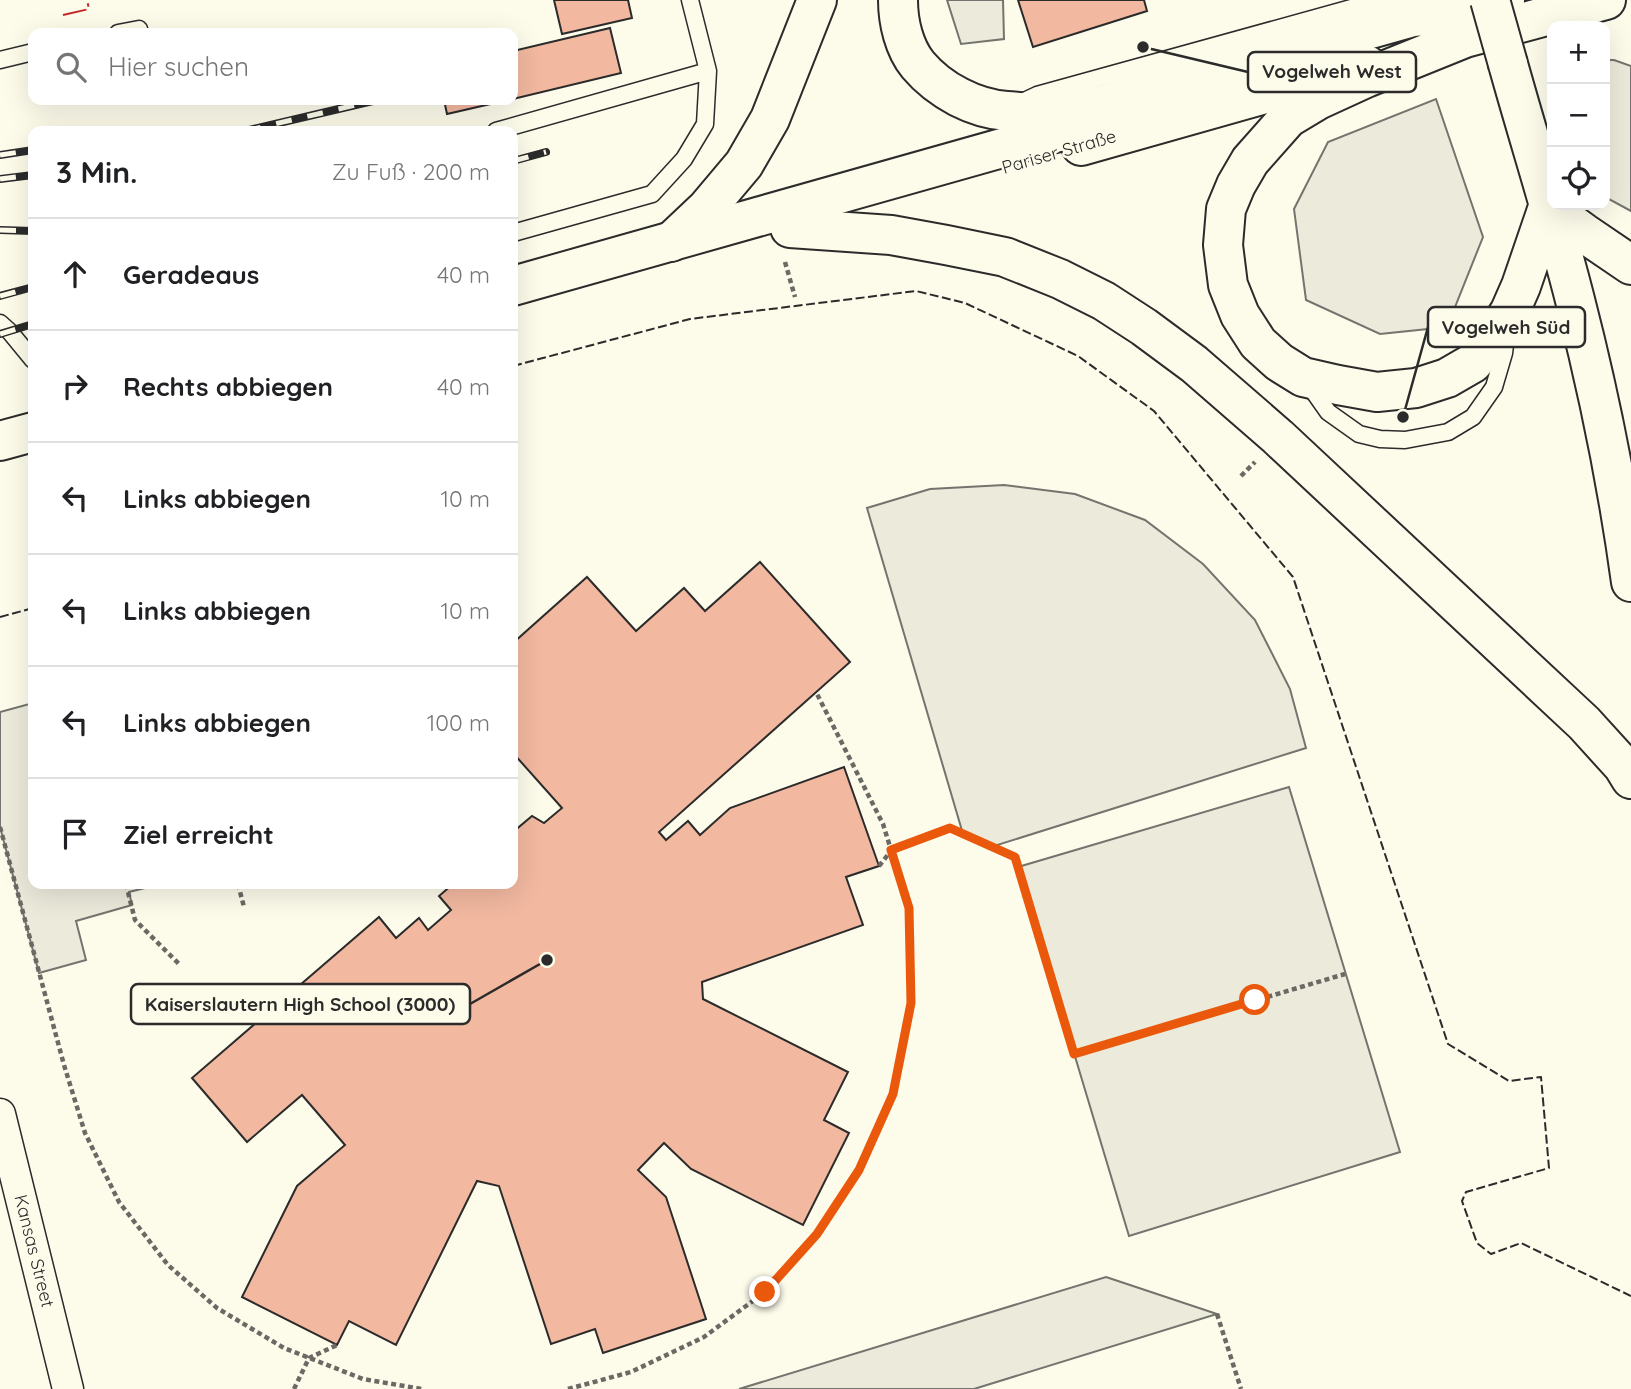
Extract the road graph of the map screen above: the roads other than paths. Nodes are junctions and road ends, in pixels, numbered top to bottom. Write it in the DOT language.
graph roads {
  1 [pos="690,0"];
  2 [pos="817,0"];
  3 [pos="898,0"];
  4 [pos="1505,0"];
  5 [pos="1606,0"];
  6 [pos="1474,16"];
  7 [pos="28,53"];
  8 [pos="0,60"];
  9 [pos="708,71"];
  10 [pos="990,125"];
  11 [pos="514,126"];
  12 [pos="949,163"];
  13 [pos="1547,203"];
  14 [pos="1547,210"];
  15 [pos="1549,210"];
  16 [pos="1552,210"];
  17 [pos="518,232"];
  18 [pos="671,242"];
  19 [pos="788,244"];
  20 [pos="1631,265"];
  21 [pos="518,285"];
  22 [pos="518,304"];
  23 [pos="1510,311"];
  24 [pos="0,323"];
  25 [pos="28,353"];
  26 [pos="1303,377"];
  27 [pos="28,433"];
  28 [pos="0,441"];
  29 [pos="1631,582"];
  30 [pos="1631,779"];
  31 [pos="0,1114"];
  32 [pos="68,1389"];
  1 -- 9 [label="lane"];
  2 -- 18 [label="main road"];
  3 -- 10 [label="main road"];
  4 -- 6 [label="main road, Pariser Straße"];
  5 -- 6 [label="main road, Pariser Straße"];
  6 -- 10 [label="main road"];
  6 -- 12 [label="main road, Pariser Straße"];
  6 -- 13 [label="main road, bridge"];
  6 -- 19 [label="main road, Pariser Straße"];
  6 -- 26 [label="main road"];
  7 -- 8 [label="lane"];
  9 -- 11 [label="lane"];
  9 -- 17 [label="lane"];
  10 -- 12 [label="lane"];
  12 -- 18 [label="main road, Pariser Straße"];
  14 -- 23 [label="main road"];
  15 -- 29 [label="main road"];
  16 -- 20 [label="main road"];
  18 -- 21 [label="main road, Pariser Straße"];
  19 -- 22 [label="main road, Pariser Straße"];
  19 -- 30 [label="main road"];
  23 -- 26 [label="main road"];
  23 -- 26 [label="lane"];
  24 -- 25 [label="lane"];
  27 -- 28 [label="main road"];
  31 -- 32 [label="street, Kansas Street"];
}
